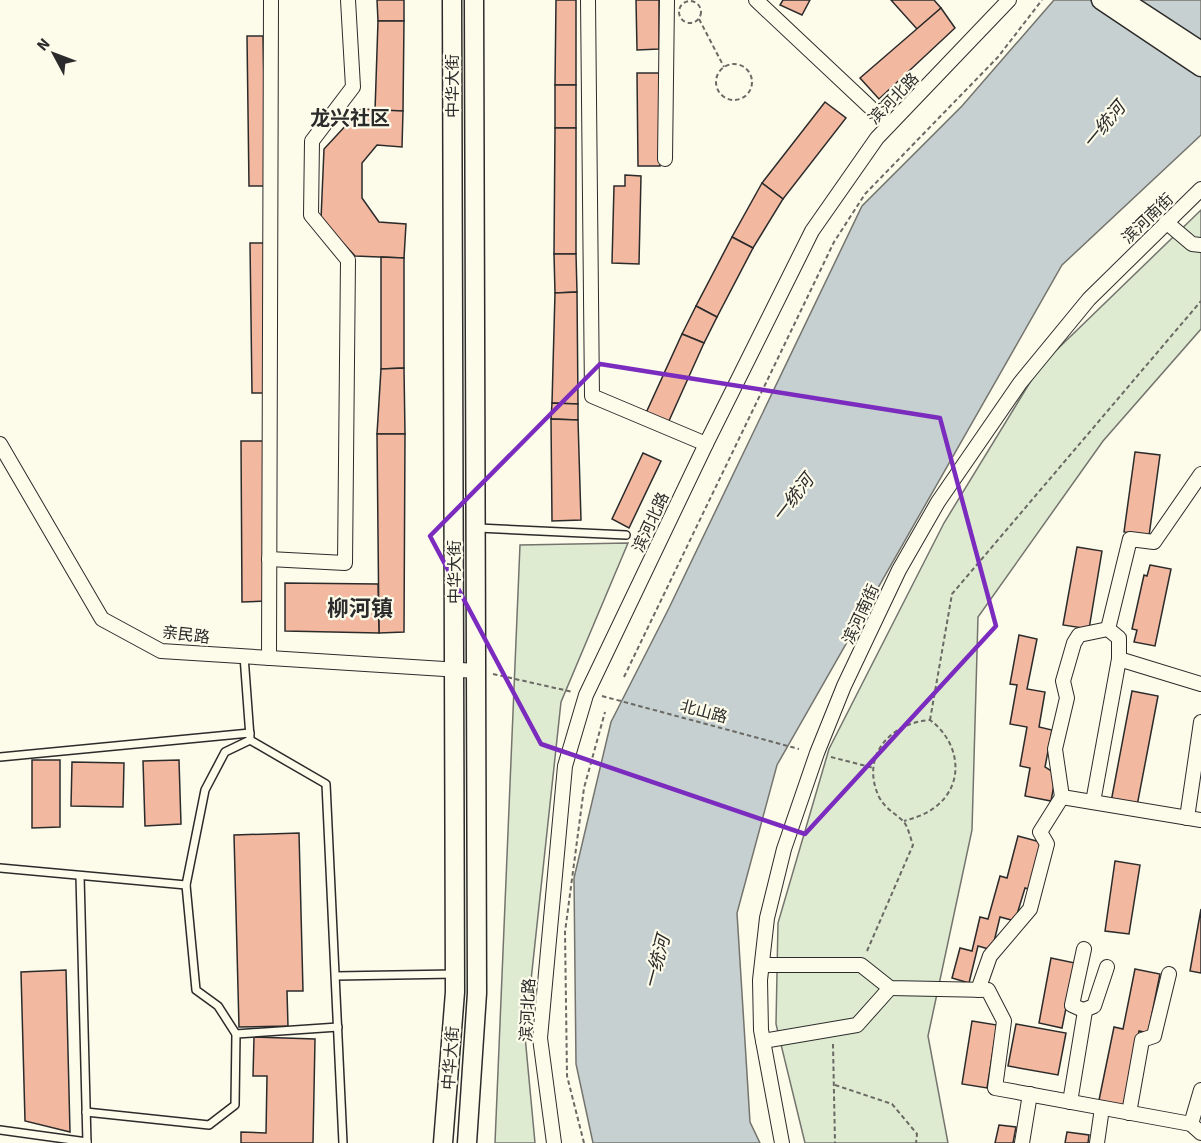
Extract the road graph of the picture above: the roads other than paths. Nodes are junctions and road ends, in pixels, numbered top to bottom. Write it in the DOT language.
graph roads {
  1 [pos="271,0"];
  2 [pos="348,0"];
  3 [pos="452,0"];
  4 [pos="474,0"];
  5 [pos="588,0"];
  6 [pos="667,0"];
  7 [pos="756,0"];
  8 [pos="1009,0"];
  9 [pos="1101,0"];
  10 [pos="1123,0"];
  11 [pos="1201,51"];
  12 [pos="1201,68"];
  13 [pos="889,125"];
  14 [pos="665,159"];
  15 [pos="1201,189"];
  16 [pos="1166,222"];
  17 [pos="1201,245"];
  18 [pos="0,444"];
  19 [pos="706,444"];
  20 [pos="1201,474"];
  21 [pos="476,528"];
  22 [pos="626,535"];
  23 [pos="270,559"];
  24 [pos="1108,628"];
  25 [pos="244,656"];
  26 [pos="269,658"];
  27 [pos="1119,659"];
  28 [pos="454,669"];
  29 [pos="476,671"];
  30 [pos="1201,684"];
  31 [pos="1201,722"];
  32 [pos="250,737"];
  33 [pos="0,757"];
  34 [pos="1062,798"];
  35 [pos="1093,802"];
  36 [pos="1187,818"];
  37 [pos="1201,820"];
  38 [pos="0,868"];
  39 [pos="80,876"];
  40 [pos="186,885"];
  41 [pos="1084,949"];
  42 [pos="762,965"];
  43 [pos="1107,967"];
  44 [pos="454,974"];
  45 [pos="1169,974"];
  46 [pos="336,976"];
  47 [pos="890,988"];
  48 [pos="978,990"];
  49 [pos="1084,1010"];
  50 [pos="338,1027"];
  51 [pos="236,1034"];
  52 [pos="763,1041"];
  53 [pos="1201,1090"];
  54 [pos="1030,1095"];
  55 [pos="1070,1102"];
  56 [pos="1102,1108"];
  57 [pos="86,1112"];
  58 [pos="1129,1113"];
  59 [pos="1196,1129"];
  60 [pos="0,1130"];
  61 [pos="87,1142"];
  62 [pos="343,1143"];
  63 [pos="443,1143"];
  64 [pos="467,1143"];
  65 [pos="554,1143"];
  66 [pos="782,1143"];
  67 [pos="1022,1143"];
  68 [pos="1097,1143"];
  1 -- 23 [label="street"];
  2 -- 23 [label="street"];
  3 -- 28 [label="main road, 中华大街"];
  4 -- 21 [label="main road, 中华大街"];
  5 -- 19 [label="street"];
  6 -- 14 [label="street"];
  7 -- 13 [label="street"];
  8 -- 13 [label="street, 滨河北路"];
  9 -- 12 [label="main road"];
  10 -- 11 [label="main road"];
  13 -- 19 [label="street, 滨河北路"];
  15 -- 16 [label="street, 滨河南街"];
  16 -- 17 [label="street"];
  16 -- 42 [label="street, 滨河南街"];
  18 -- 25 [label="street, 亲民路"];
  19 -- 65 [label="street, 滨河北路"];
  20 -- 24 [label="street"];
  21 -- 22 [label="lane"];
  21 -- 29 [label="main road, 中华大街"];
  23 -- 26 [label="street"];
  24 -- 27 [label="street"];
  24 -- 34 [label="street"];
  25 -- 26 [label="street, 亲民路"];
  25 -- 32 [label="lane"];
  26 -- 28 [label="street, 亲民路"];
  27 -- 30 [label="street"];
  27 -- 35 [label="street"];
  28 -- 29 [label="street, 亲民路"];
  28 -- 44 [label="main road, 中华大街"];
  29 -- 64 [label="main road, 中华大街"];
  31 -- 36 [label="street"];
  32 -- 33 [label="lane"];
  32 -- 40 [label="lane"];
  32 -- 46 [label="lane"];
  34 -- 35 [label="street"];
  34 -- 48 [label="street"];
  35 -- 36 [label="street"];
  36 -- 37 [label="street"];
  38 -- 39 [label="lane"];
  39 -- 40 [label="lane"];
  39 -- 57 [label="lane"];
  40 -- 51 [label="lane"];
  41 -- 49 [label="street"];
  42 -- 47 [label="street"];
  42 -- 52 [label="street, 滨河南街"];
  43 -- 49 [label="street"];
  44 -- 46 [label="lane"];
  44 -- 63 [label="main road, 中华大街"];
  45 -- 58 [label="street"];
  46 -- 50 [label="lane"];
  47 -- 48 [label="street"];
  47 -- 52 [label="street"];
  48 -- 54 [label="street"];
  49 -- 55 [label="street"];
  50 -- 51 [label="lane"];
  50 -- 62 [label="lane"];
  51 -- 57 [label="lane"];
  52 -- 66 [label="street, 滨河南街"];
  53 -- 59 [label="street"];
  54 -- 55 [label="street"];
  54 -- 67 [label="street"];
  55 -- 56 [label="street"];
  56 -- 58 [label="street"];
  56 -- 68 [label="street"];
  57 -- 61 [label="lane"];
  58 -- 59 [label="street"];
  60 -- 61 [label="lane"];
}
